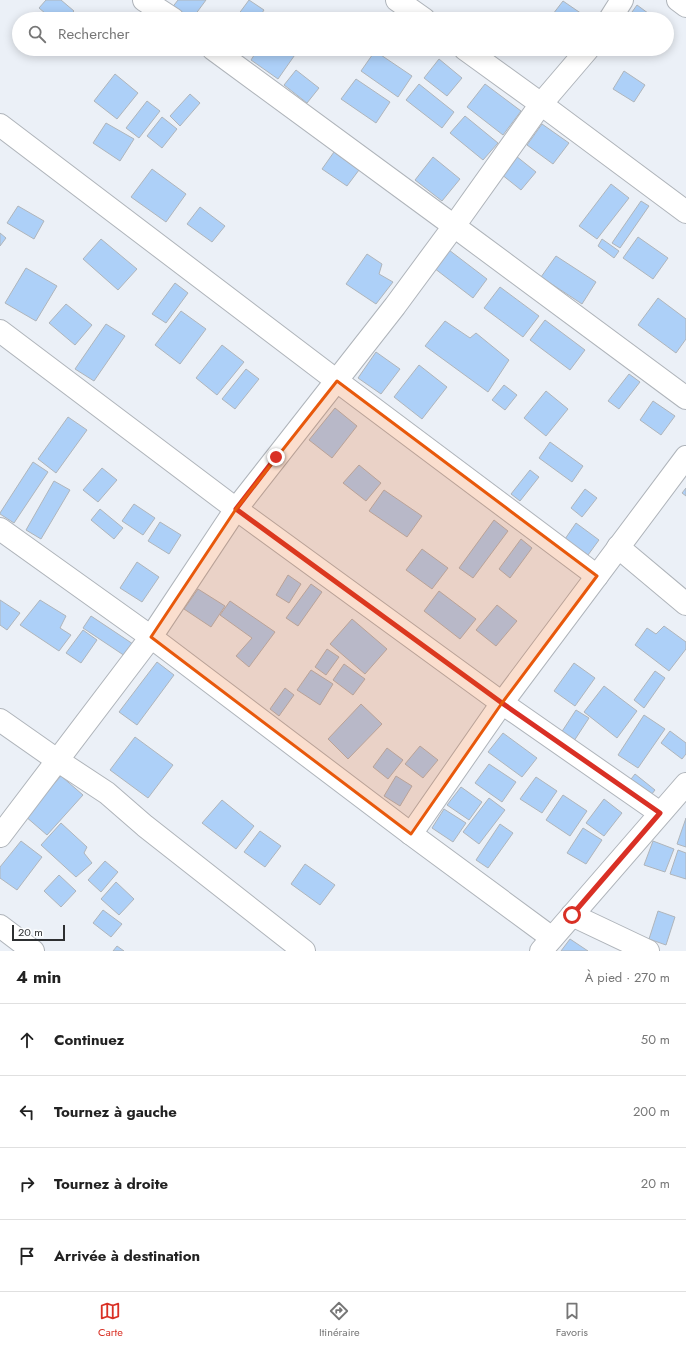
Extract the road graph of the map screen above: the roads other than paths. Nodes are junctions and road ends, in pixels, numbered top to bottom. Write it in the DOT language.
graph roads {
  1 [pos="144,0"];
  2 [pos="397,0"];
  3 [pos="622,0"];
  4 [pos="678,0"];
  5 [pos="686,6"];
  6 [pos="162,12"];
  7 [pos="414,12"];
  8 [pos="614,12"];
  9 [pos="223,56"];
  10 [pos="475,56"];
  11 [pos="582,56"];
  12 [pos="541,104"];
  13 [pos="0,125"];
  14 [pos="686,212"];
  15 [pos="454,226"];
  16 [pos="0,331"];
  17 [pos="337,381"];
  18 [pos="686,398"];
  19 [pos="686,457"];
  20 [pos="236,509"];
  21 [pos="0,529"];
  22 [pos="618,548"];
  23 [pos="597,576"];
  24 [pos="686,604"];
  25 [pos="151,637"];
  26 [pos="502,703"];
  27 [pos="0,720"];
  28 [pos="57,760"];
  29 [pos="684,790"];
  30 [pos="660,813"];
  31 [pos="411,834"];
  32 [pos="0,836"];
  33 [pos="572,915"];
  34 [pos="0,926"];
  35 [pos="547,944"];
  36 [pos="33,951"];
  37 [pos="304,951"];
  38 [pos="648,951"];
  1 -- 6 [label="street"];
  2 -- 7 [label="street"];
  3 -- 8 [label="street"];
  4 -- 5 [label="street"];
  9 -- 15 [label="street"];
  10 -- 12 [label="street"];
  11 -- 12 [label="street"];
  12 -- 14 [label="street"];
  12 -- 15 [label="street"];
  13 -- 17 [label="street"];
  15 -- 17 [label="street"];
  15 -- 18 [label="street"];
  16 -- 20 [label="street"];
  17 -- 20 [label="street"];
  17 -- 23 [label="street"];
  19 -- 22 [label="street"];
  20 -- 25 [label="street"];
  20 -- 26 [label="street"];
  21 -- 25 [label="street"];
  22 -- 23 [label="street"];
  22 -- 24 [label="street"];
  23 -- 26 [label="street"];
  25 -- 28 [label="street"];
  25 -- 31 [label="street"];
  26 -- 30 [label="street"];
  26 -- 31 [label="street"];
  27 -- 28 [label="street"];
  28 -- 32 [label="street"];
  28 -- 37 [label="street"];
  29 -- 30 [label="street"];
  30 -- 33 [label="street"];
  31 -- 35 [label="street"];
  33 -- 35 [label="street"];
  33 -- 38 [label="street"];
  34 -- 36 [label="street"];
}
